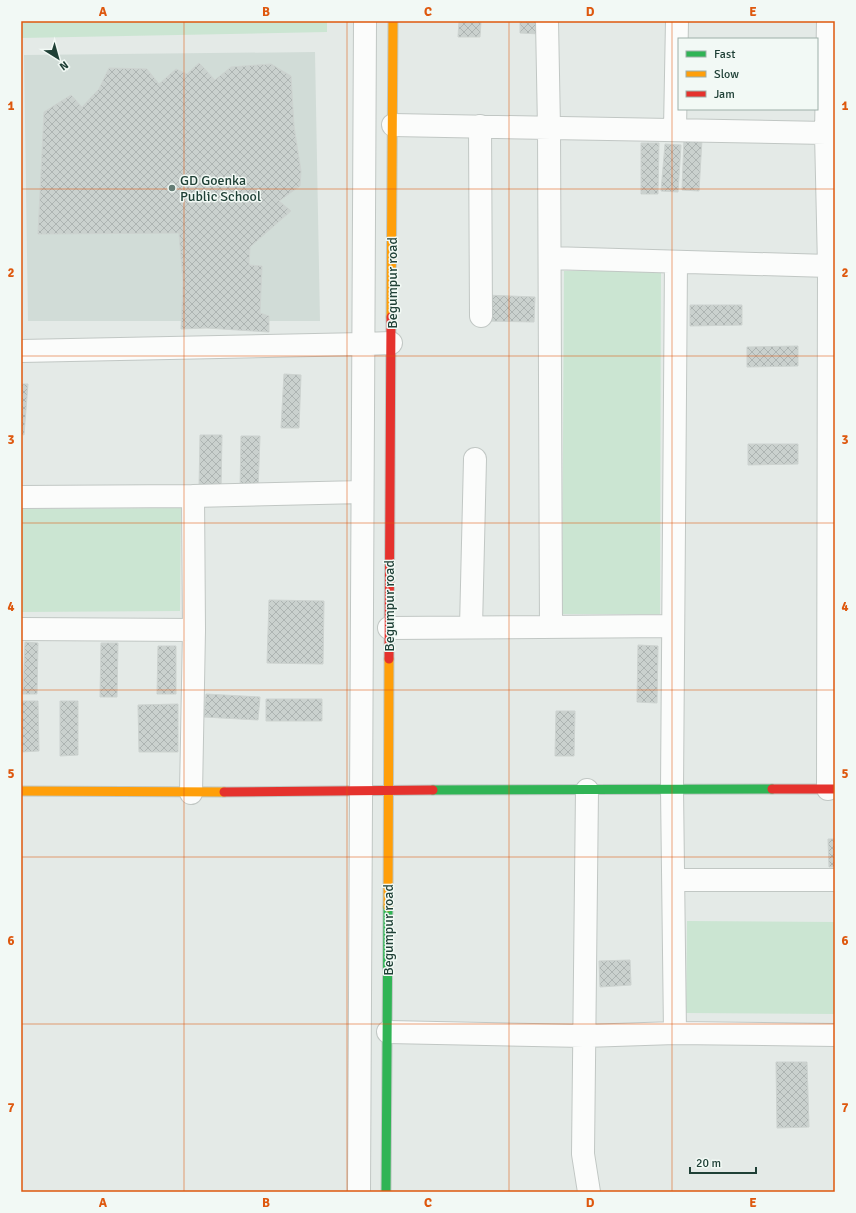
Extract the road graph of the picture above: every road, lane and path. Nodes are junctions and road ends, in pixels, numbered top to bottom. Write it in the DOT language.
graph roads {
  1 [pos="365,21"];
  2 [pos="393,21"];
  3 [pos="547,21"];
  4 [pos="677,21"];
  5 [pos="828,21"];
  6 [pos="393,125"];
  7 [pos="480,126"];
  8 [pos="550,128"];
  9 [pos="675,129"];
  10 [pos="826,133"];
  11 [pos="550,258"];
  12 [pos="676,262"];
  13 [pos="829,266"];
  14 [pos="481,316"];
  15 [pos="391,343"];
  16 [pos="363,344"];
  17 [pos="21,351"];
  18 [pos="832,360"];
  19 [pos="474,459"];
  20 [pos="362,492"];
  21 [pos="193,496"];
  22 [pos="21,497"];
  23 [pos="673,626"];
  24 [pos="471,627"];
  25 [pos="551,627"];
  26 [pos="389,628"];
  27 [pos="21,629"];
  28 [pos="194,630"];
  29 [pos="672,789"];
  30 [pos="832,789"];
  31 [pos="361,790"];
  32 [pos="388,790"];
  33 [pos="587,790"];
  34 [pos="21,791"];
  35 [pos="191,793"];
  36 [pos="674,880"];
  37 [pos="835,880"];
  38 [pos="388,1032"];
  39 [pos="675,1033"];
  40 [pos="835,1035"];
  41 [pos="584,1036"];
  42 [pos="359,1192"];
  43 [pos="386,1192"];
  44 [pos="589,1192"];
  1 -- 16 [label="street, Begumpur road"];
  2 -- 6 [label="street, Begumpur road"];
  3 -- 8 [label="street"];
  4 -- 9 [label="street"];
  5 -- 10 [label="street"];
  6 -- 7 [label="street"];
  6 -- 15 [label="street, Begumpur road"];
  7 -- 8 [label="street"];
  7 -- 14 [label="street"];
  8 -- 9 [label="street"];
  8 -- 11 [label="street"];
  9 -- 10 [label="street"];
  10 -- 13 [label="street"];
  11 -- 12 [label="street"];
  11 -- 25 [label="street"];
  12 -- 13 [label="street"];
  12 -- 23 [label="street"];
  13 -- 18 [label="street"];
  15 -- 16 [label="street"];
  15 -- 26 [label="street, Begumpur road"];
  16 -- 17 [label="street"];
  16 -- 20 [label="street, Begumpur road"];
  18 -- 30 [label="street"];
  19 -- 24 [label="street"];
  20 -- 21 [label="street"];
  20 -- 31 [label="street, Begumpur road"];
  21 -- 22 [label="street"];
  21 -- 28 [label="street"];
  23 -- 25 [label="street"];
  23 -- 29 [label="street"];
  24 -- 25 [label="street"];
  24 -- 26 [label="street"];
  26 -- 32 [label="street, Begumpur road"];
  27 -- 28 [label="street"];
  28 -- 35 [label="street"];
  29 -- 30 [label="street"];
  29 -- 33 [label="street"];
  29 -- 36 [label="street"];
  31 -- 32 [label="street"];
  31 -- 35 [label="street"];
  31 -- 42 [label="street, Begumpur road"];
  32 -- 33 [label="street"];
  32 -- 38 [label="street, Begumpur road"];
  33 -- 41 [label="street"];
  34 -- 35 [label="street"];
  36 -- 37 [label="street"];
  36 -- 39 [label="street"];
  38 -- 41 [label="street"];
  38 -- 43 [label="street, Begumpur road"];
  39 -- 40 [label="street"];
  39 -- 41 [label="street"];
  41 -- 44 [label="street"];
}
